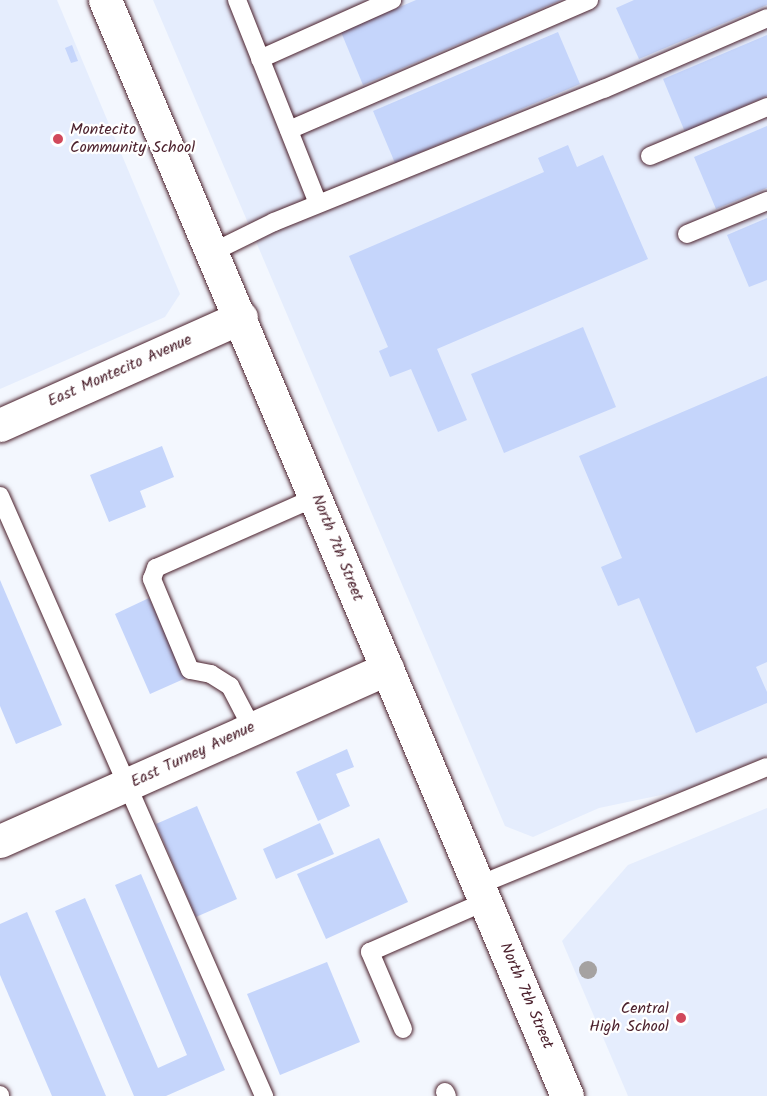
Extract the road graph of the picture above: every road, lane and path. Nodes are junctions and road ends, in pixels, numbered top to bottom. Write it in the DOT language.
graph roads {
  1 [pos="105,0"];
  2 [pos="237,0"];
  3 [pos="392,0"];
  4 [pos="589,0"];
  5 [pos="767,18"];
  6 [pos="260,59"];
  7 [pos="767,107"];
  8 [pos="288,130"];
  9 [pos="650,156"];
  10 [pos="767,201"];
  11 [pos="318,204"];
  12 [pos="687,234"];
  13 [pos="213,252"];
  14 [pos="240,317"];
  15 [pos="0,425"];
  16 [pos="0,496"];
  17 [pos="316,497"];
  18 [pos="387,669"];
  19 [pos="252,728"];
  20 [pos="767,767"];
  21 [pos="129,784"];
  22 [pos="0,841"];
  23 [pos="483,893"];
  24 [pos="404,1029"];
  25 [pos="264,1096"];
  26 [pos="567,1096"];
  1 -- 13 [label="main road, North 7th Street"];
  2 -- 6 [label="lane"];
  3 -- 6 [label="lane"];
  4 -- 8 [label="lane"];
  5 -- 11 [label="lane"];
  6 -- 8 [label="lane"];
  7 -- 9 [label="lane"];
  8 -- 11 [label="lane"];
  10 -- 12 [label="lane"];
  11 -- 13 [label="lane"];
  13 -- 14 [label="main road, North 7th Street"];
  14 -- 15 [label="main road, East Montecito Avenue"];
  14 -- 17 [label="main road, North 7th Street"];
  16 -- 21 [label="lane"];
  17 -- 18 [label="main road, North 7th Street"];
  17 -- 19 [label="lane"];
  18 -- 19 [label="main road, East Turney Avenue"];
  18 -- 23 [label="main road, North 7th Street"];
  19 -- 21 [label="main road, East Turney Avenue"];
  20 -- 23 [label="lane"];
  21 -- 22 [label="main road, East Turney Avenue"];
  21 -- 25 [label="lane"];
  23 -- 24 [label="lane"];
  23 -- 26 [label="main road, North 7th Street"];
}
